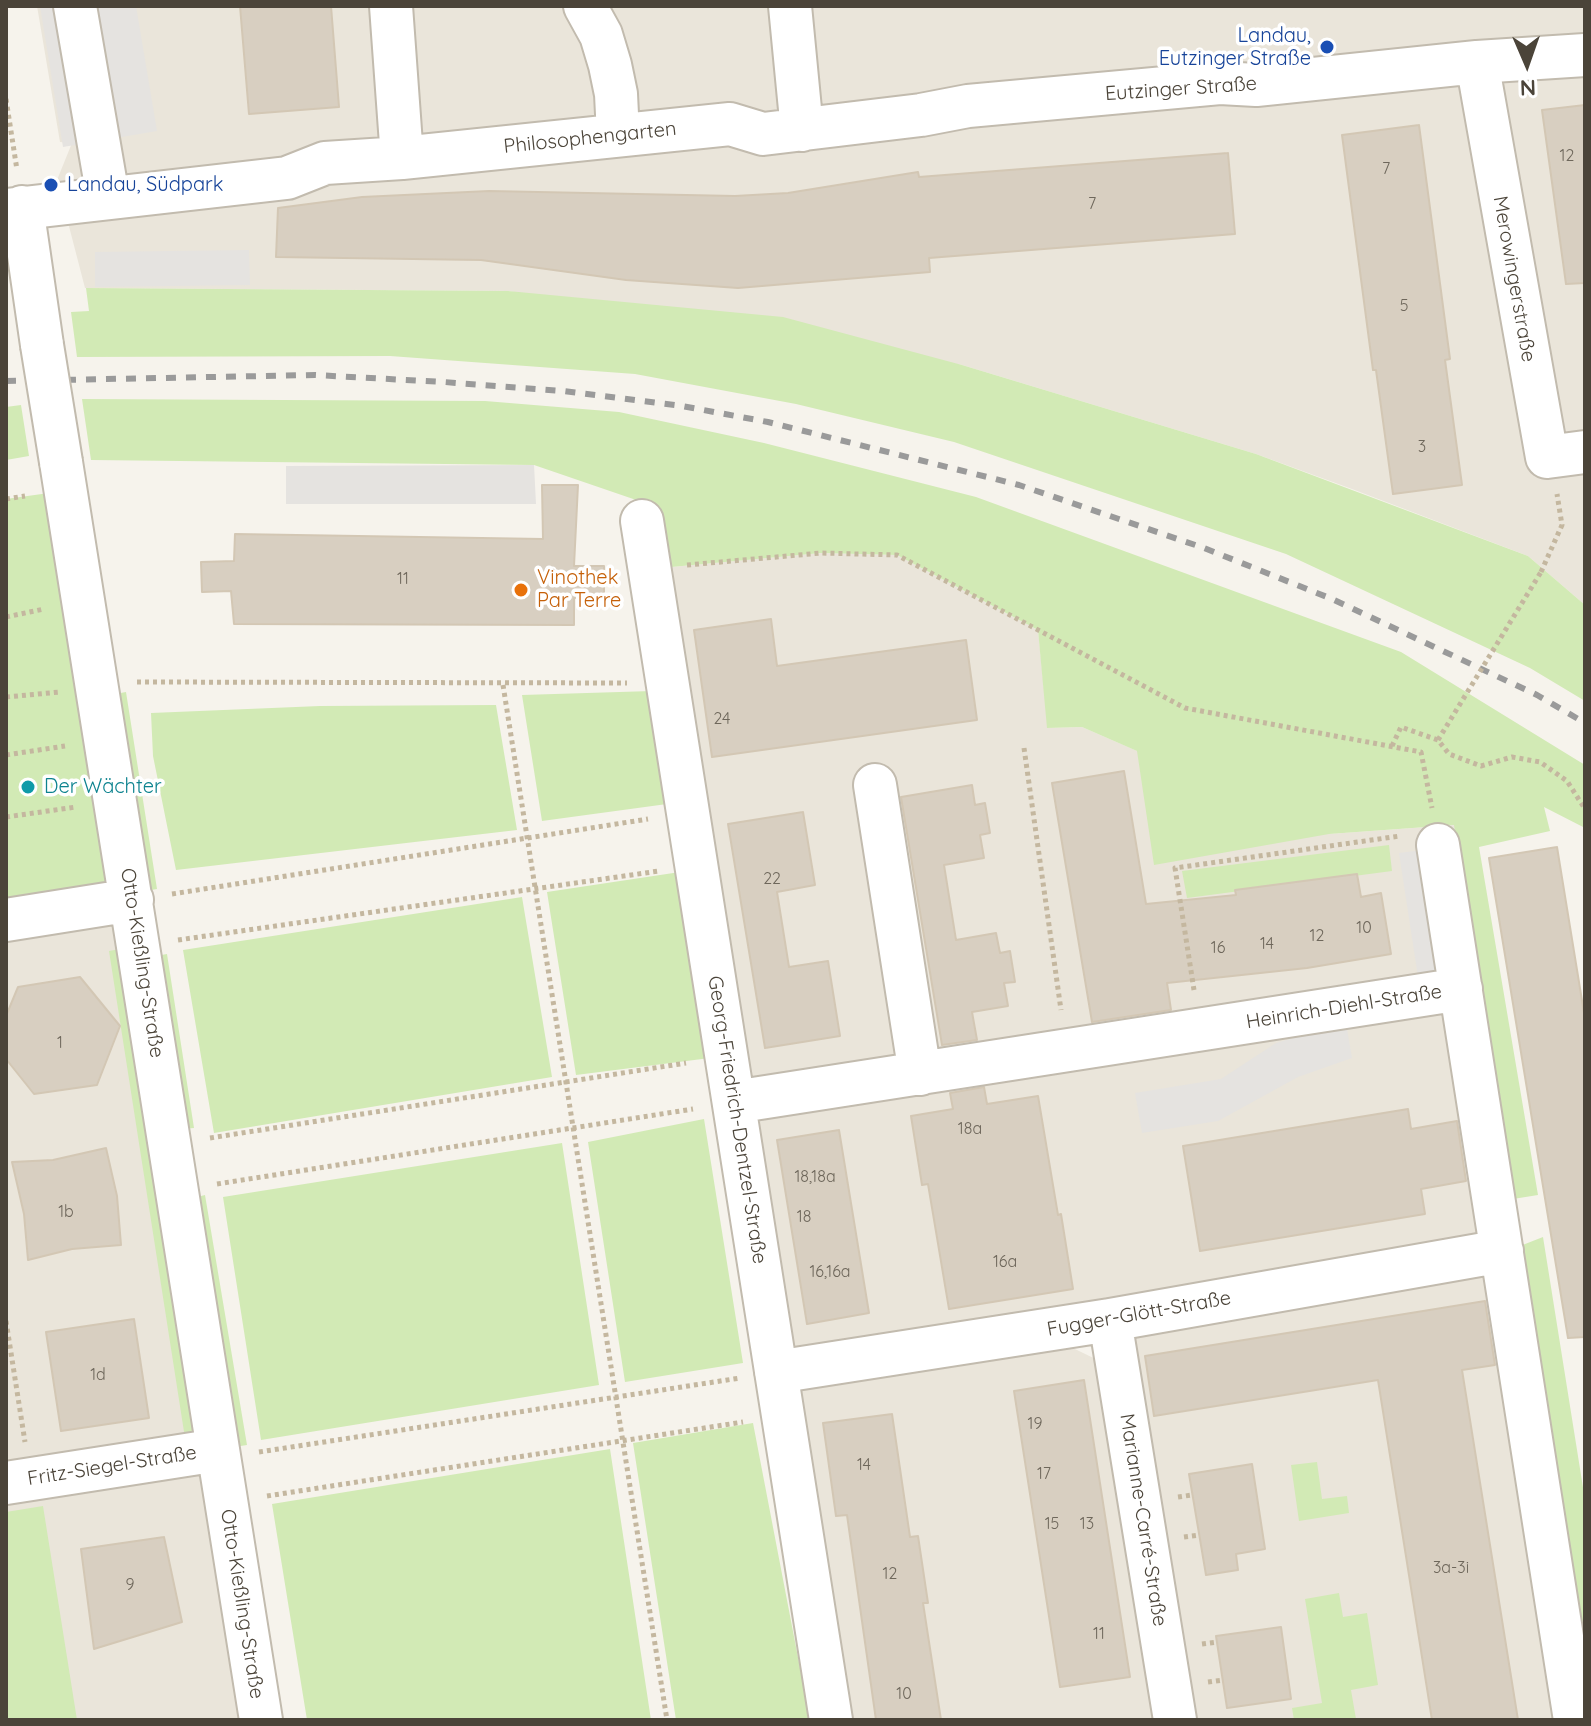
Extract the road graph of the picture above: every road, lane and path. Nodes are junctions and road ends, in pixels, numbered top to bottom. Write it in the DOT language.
graph roads {
  1 [pos="75,6"];
  2 [pos="391,6"];
  3 [pos="585,6"];
  4 [pos="790,6"];
  5 [pos="1585,55"];
  6 [pos="1477,62"];
  7 [pos="6,99"];
  8 [pos="921,115"];
  9 [pos="802,130"];
  10 [pos="618,135"];
  11 [pos="402,158"];
  12 [pos="108,197"];
  13 [pos="14,208"];
  14 [pos="1566,455"];
  15 [pos="642,521"];
  16 [pos="650,569"];
  17 [pos="668,684"];
  18 [pos="503,685"];
  19 [pos="96,687"];
  20 [pos="6,697"];
  21 [pos="106,740"];
  22 [pos="1438,740"];
  23 [pos="1392,746"];
  24 [pos="1024,748"];
  25 [pos="6,755"];
  26 [pos="875,785"];
  27 [pos="116,802"];
  28 [pos="1585,809"];
  29 [pos="688,813"];
  30 [pos="6,817"];
  31 [pos="527,838"];
  32 [pos="1437,838"];
  33 [pos="696,865"];
  34 [pos="535,889"];
  35 [pos="132,900"];
  36 [pos="6,920"];
  37 [pos="175,941"];
  38 [pos="1461,989"];
  39 [pos="1200,1030"];
  40 [pos="1067,1051"];
  41 [pos="727,1057"];
  42 [pos="920,1074"];
  43 [pos="566,1082"];
  44 [pos="734,1102"];
  45 [pos="573,1127"];
  46 [pos="169,1137"];
  47 [pos="177,1190"];
  48 [pos="1502,1251"];
  49 [pos="1110,1320"];
  50 [pos="6,1321"];
  51 [pos="776,1372"];
  52 [pos="616,1397"];
  53 [pos="783,1416"];
  54 [pos="623,1441"];
  55 [pos="218,1450"];
  56 [pos="16,1467"];
  57 [pos="227,1503"];
  58 [pos="261,1720"];
  59 [pos="667,1720"];
  60 [pos="831,1720"];
  61 [pos="1175,1720"];
  62 [pos="1575,1720"];
  1 -- 12 [label="street"];
  2 -- 11 [label="street"];
  3 -- 10 [label="street"];
  4 -- 9 [label="street"];
  5 -- 6 [label="street, Eutzinger Straße"];
  6 -- 8 [label="street, Eutzinger Straße"];
  6 -- 14 [label="street, Merowingerstraße"];
  7 -- 13 [label="path"];
  8 -- 9 [label="street, Philosophengarten"];
  9 -- 10 [label="street, Philosophengarten"];
  10 -- 11 [label="street, Philosophengarten"];
  11 -- 12 [label="street, Philosophengarten"];
  12 -- 13 [label="street"];
  13 -- 19 [label="street, Otto-Kießling-Straße, bridge"];
  14 -- 22 [label="path, bridge"];
  15 -- 16 [label="street, Georg-Friedrich-Dentzel-Straße"];
  16 -- 17 [label="street, Georg-Friedrich-Dentzel-Straße"];
  16 -- 23 [label="path"];
  17 -- 18 [label="path"];
  17 -- 29 [label="street, Georg-Friedrich-Dentzel-Straße"];
  18 -- 19 [label="path"];
  18 -- 31 [label="path"];
  19 -- 20 [label="path"];
  19 -- 21 [label="street, Otto-Kießling-Straße"];
  21 -- 25 [label="path"];
  21 -- 27 [label="street, Otto-Kießling-Straße"];
  22 -- 23 [label="path"];
  22 -- 28 [label="path"];
  23 -- 32 [label="path"];
  24 -- 40 [label="path"];
  26 -- 42 [label="street"];
  27 -- 30 [label="path"];
  27 -- 35 [label="street, Otto-Kießling-Straße"];
  29 -- 31 [label="path"];
  29 -- 33 [label="street, Georg-Friedrich-Dentzel-Straße"];
  31 -- 34 [label="path"];
  31 -- 35 [label="path"];
  32 -- 38 [label="street"];
  32 -- 39 [label="path"];
  33 -- 34 [label="path"];
  33 -- 41 [label="street, Georg-Friedrich-Dentzel-Straße"];
  34 -- 37 [label="path"];
  34 -- 43 [label="path"];
  35 -- 36 [label="street"];
  35 -- 46 [label="street, Otto-Kießling-Straße"];
  38 -- 39 [label="street, Heinrich-Diehl-Straße"];
  38 -- 48 [label="street, Heinrich-Diehl-Straße"];
  39 -- 40 [label="street, Heinrich-Diehl-Straße"];
  40 -- 42 [label="street, Heinrich-Diehl-Straße"];
  41 -- 43 [label="path"];
  41 -- 44 [label="street, Georg-Friedrich-Dentzel-Straße"];
  42 -- 44 [label="street, Heinrich-Diehl-Straße"];
  43 -- 45 [label="path"];
  43 -- 46 [label="path"];
  44 -- 45 [label="path"];
  44 -- 51 [label="street, Georg-Friedrich-Dentzel-Straße"];
  45 -- 47 [label="path"];
  45 -- 52 [label="path"];
  46 -- 47 [label="street, Otto-Kießling-Straße"];
  47 -- 55 [label="street, Otto-Kießling-Straße"];
  48 -- 49 [label="street, Fugger-Glött-Straße"];
  48 -- 62 [label="street, Heinrich-Diehl-Straße"];
  49 -- 51 [label="street, Fugger-Glött-Straße"];
  49 -- 61 [label="street, Marianne-Carré-Straße"];
  50 -- 56 [label="path"];
  51 -- 52 [label="path"];
  51 -- 53 [label="street, Georg-Friedrich-Dentzel-Straße"];
  52 -- 54 [label="path"];
  52 -- 55 [label="path"];
  53 -- 54 [label="path"];
  53 -- 60 [label="street, Georg-Friedrich-Dentzel-Straße"];
  54 -- 57 [label="path"];
  54 -- 59 [label="path"];
  55 -- 56 [label="street, Fritz-Siegel-Straße"];
  55 -- 57 [label="street, Otto-Kießling-Straße"];
  57 -- 58 [label="street, Otto-Kießling-Straße"];
}
